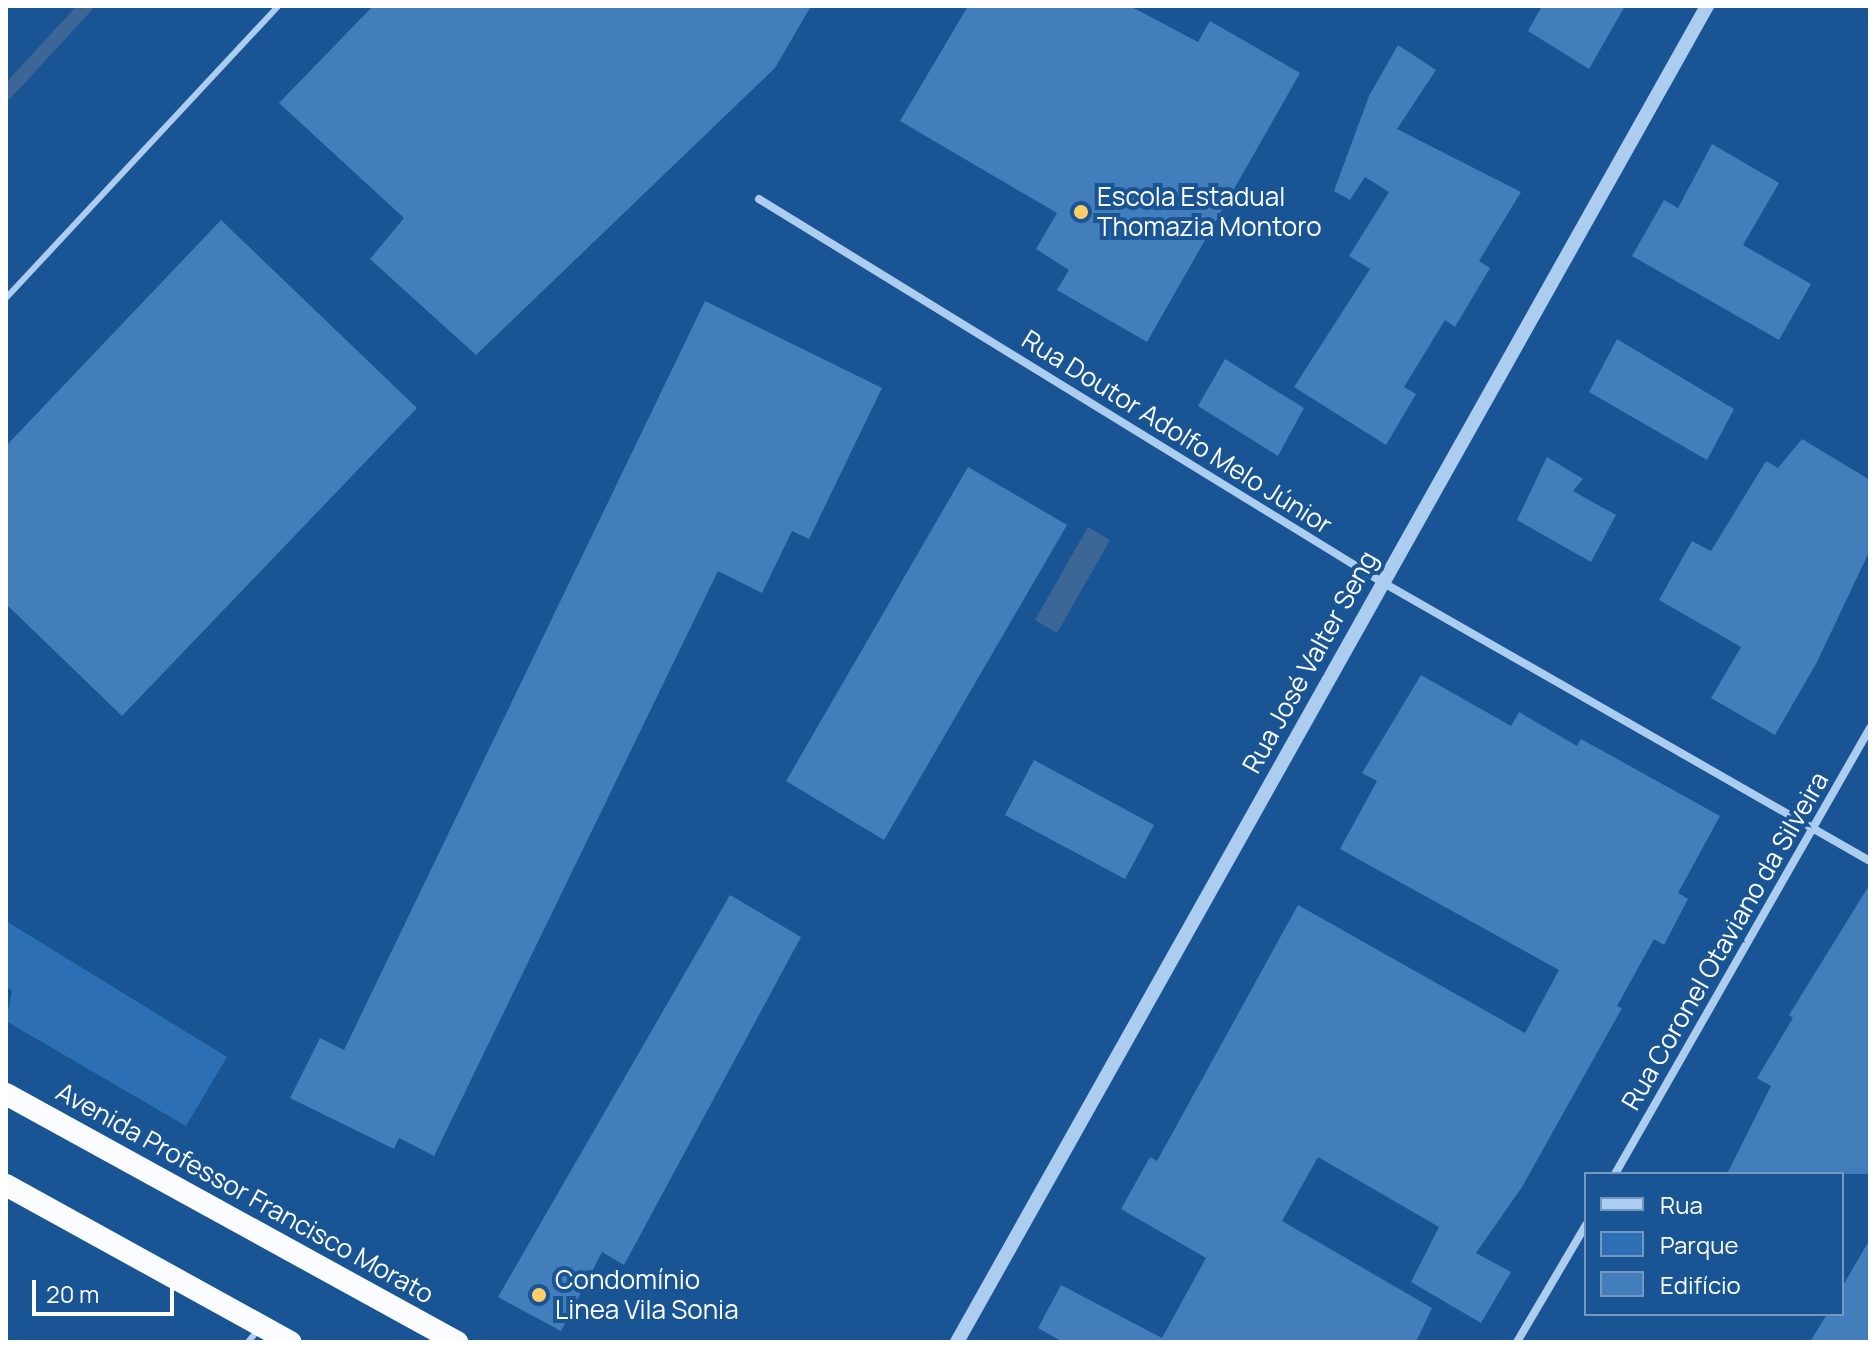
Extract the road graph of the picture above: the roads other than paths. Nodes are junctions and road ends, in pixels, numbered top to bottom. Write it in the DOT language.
graph roads {
  1 [pos="278,6"];
  2 [pos="1707,6"];
  3 [pos="759,199"];
  4 [pos="6,298"];
  5 [pos="1382,582"];
  6 [pos="1870,728"];
  7 [pos="1813,829"];
  8 [pos="1870,861"];
  9 [pos="6,1094"];
  10 [pos="1616,1172"];
  11 [pos="6,1185"];
  12 [pos="1584,1228"];
  13 [pos="255,1334"];
  14 [pos="290,1342"];
  15 [pos="457,1342"];
  16 [pos="957,1342"];
  17 [pos="1517,1342"];
  1 -- 4 [label="lane"];
  2 -- 5 [label="street, Rua José Valter Seng"];
  3 -- 5 [label="street, Rua Doutor Adolfo Melo Júnior"];
  5 -- 7 [label="street, Rua Doutor Adolfo Melo Júnior"];
  5 -- 16 [label="street, Rua José Valter Seng"];
  6 -- 7 [label="street, Rua Coronel Otaviano da Silveira"];
  7 -- 8 [label="street, Rua Doutor Adolfo Melo Júnior"];
  7 -- 10 [label="street, Rua Coronel Otaviano da Silveira"];
  9 -- 15 [label="highway, Avenida Professor Francisco Morato"];
  11 -- 13 [label="highway"];
  12 -- 17 [label="street"];
  13 -- 14 [label="highway"];
}
